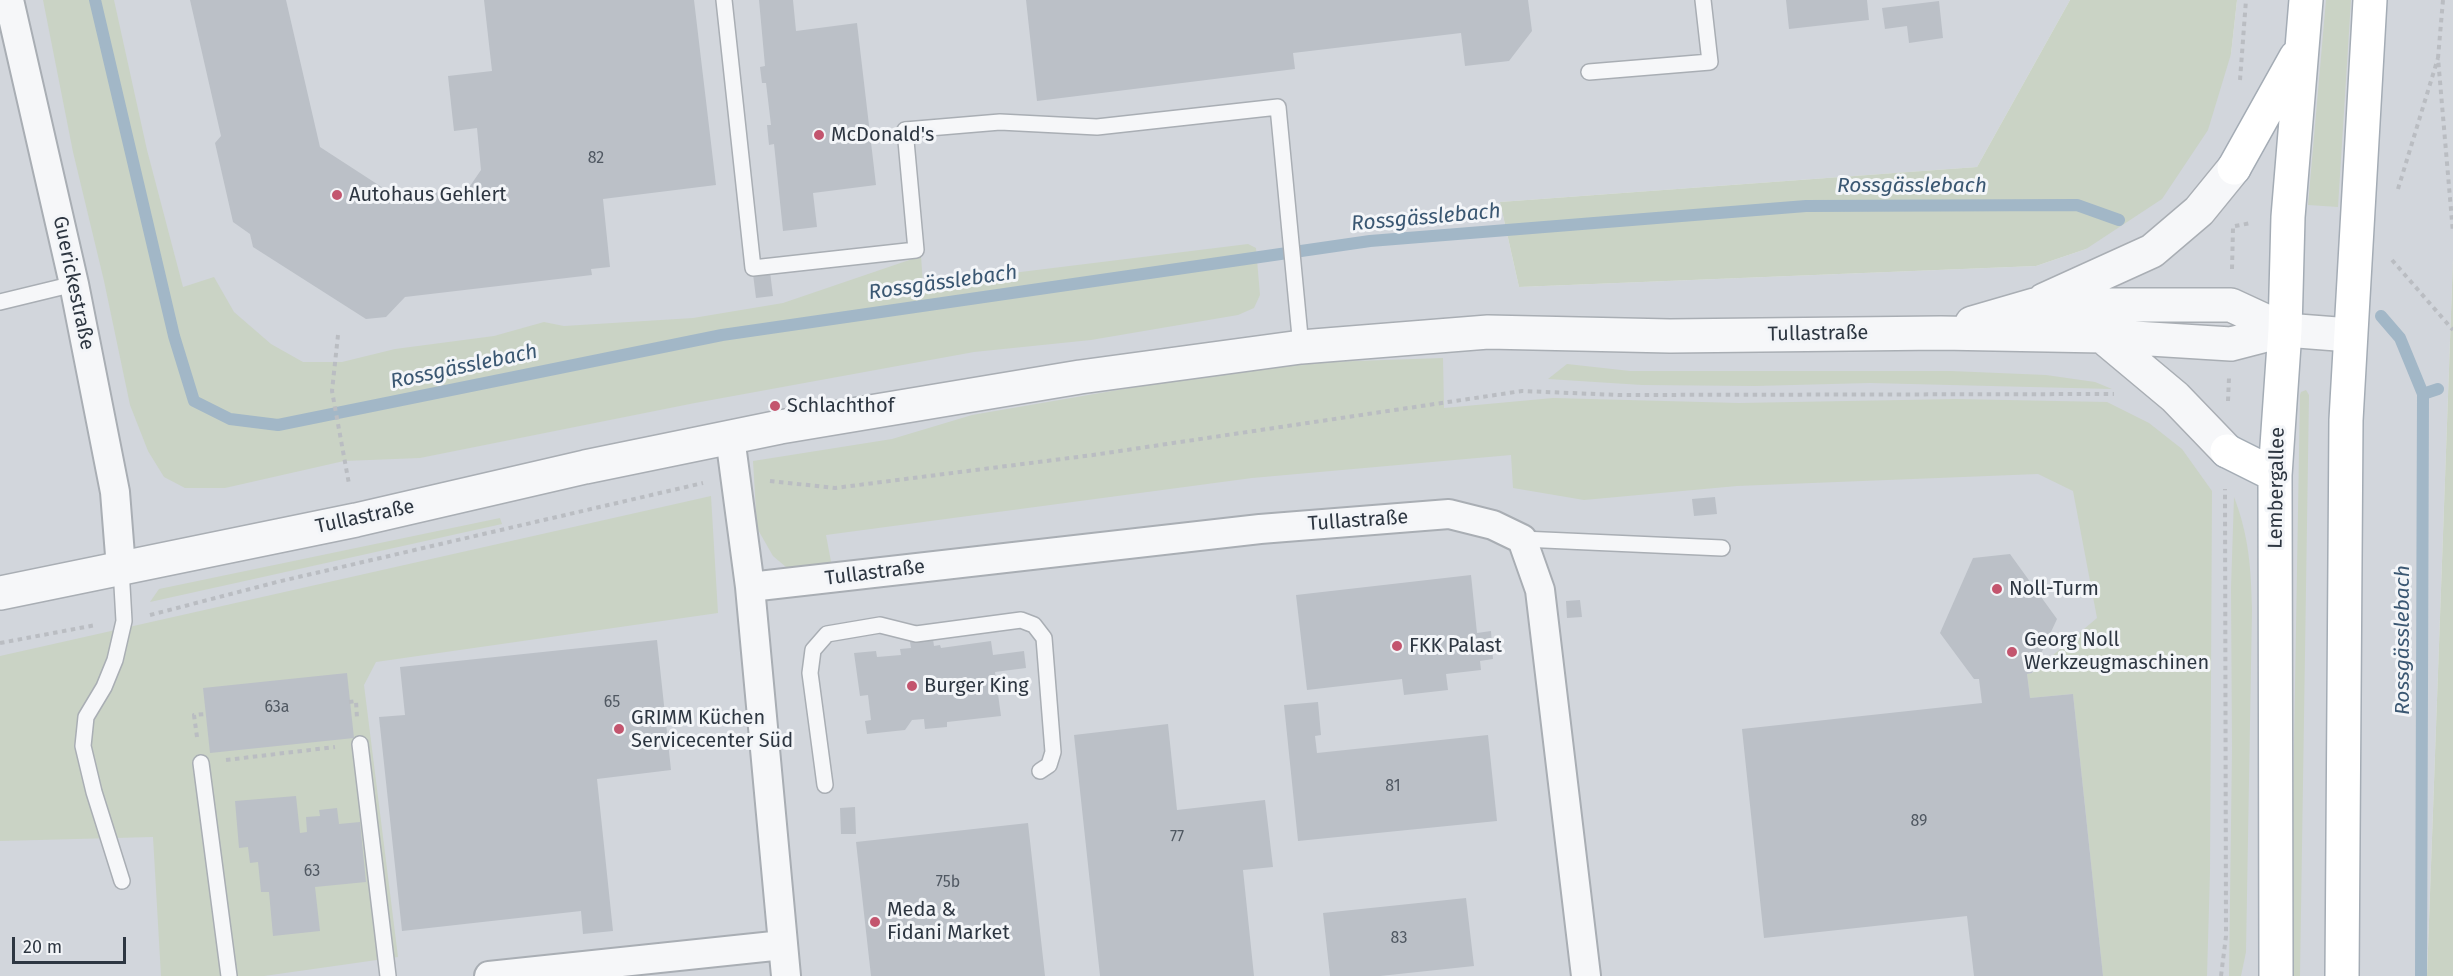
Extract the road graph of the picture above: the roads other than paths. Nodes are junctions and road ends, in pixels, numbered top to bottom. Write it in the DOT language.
graph roads {
  1 [pos="9,0"];
  2 [pos="724,0"];
  3 [pos="1703,0"];
  4 [pos="2306,0"];
  5 [pos="2370,0"];
  6 [pos="2301,48"];
  7 [pos="1589,72"];
  8 [pos="2234,168"];
  9 [pos="74,284"];
  10 [pos="0,302"];
  11 [pos="2034,305"];
  12 [pos="2285,330"];
  13 [pos="1941,333"];
  14 [pos="2350,334"];
  15 [pos="2102,336"];
  16 [pos="1301,347"];
  17 [pos="730,437"];
  18 [pos="2227,451"];
  19 [pos="2276,475"];
  20 [pos="1522,539"];
  21 [pos="1722,548"];
  22 [pos="121,568"];
  23 [pos="750,587"];
  24 [pos="0,593"];
  25 [pos="360,744"];
  26 [pos="201,763"];
  27 [pos="1040,771"];
  28 [pos="825,785"];
  29 [pos="122,882"];
  30 [pos="2276,891"];
  31 [pos="783,945"];
  32 [pos="229,976"];
  33 [pos="388,976"];
  34 [pos="489,976"];
  35 [pos="786,976"];
  36 [pos="1586,976"];
  37 [pos="2254,976"];
  38 [pos="2276,976"];
  39 [pos="2342,976"];
  1 -- 9 [label="street, Guerickestraße"];
  2 -- 16 [label="lane"];
  3 -- 7 [label="lane"];
  4 -- 6 [label="main road, Lembergallee"];
  5 -- 14 [label="main road"];
  6 -- 8 [label="main road"];
  6 -- 12 [label="main road, Lembergallee"];
  8 -- 11 [label="street"];
  9 -- 10 [label="lane"];
  9 -- 22 [label="street, Guerickestraße"];
  11 -- 12 [label="street, Tullastraße"];
  11 -- 13 [label="street, Tullastraße"];
  12 -- 14 [label="street, Tullastraße"];
  12 -- 15 [label="street, Tullastraße"];
  12 -- 19 [label="main road, Lembergallee"];
  13 -- 15 [label="street, Tullastraße"];
  13 -- 16 [label="street, Tullastraße"];
  14 -- 39 [label="main road"];
  15 -- 18 [label="street"];
  16 -- 17 [label="street, Tullastraße"];
  17 -- 22 [label="street, Tullastraße"];
  17 -- 23 [label="street"];
  18 -- 19 [label="main road"];
  19 -- 30 [label="main road, Lembergallee"];
  20 -- 21 [label="lane"];
  20 -- 23 [label="street, Tullastraße"];
  20 -- 36 [label="street"];
  22 -- 24 [label="street, Tullastraße"];
  22 -- 29 [label="lane"];
  23 -- 31 [label="street"];
  25 -- 33 [label="lane"];
  26 -- 32 [label="lane"];
  27 -- 28 [label="lane"];
  30 -- 37 [label="main road"];
  30 -- 38 [label="main road, Lembergallee"];
  31 -- 34 [label="street"];
  31 -- 35 [label="street"];
}
